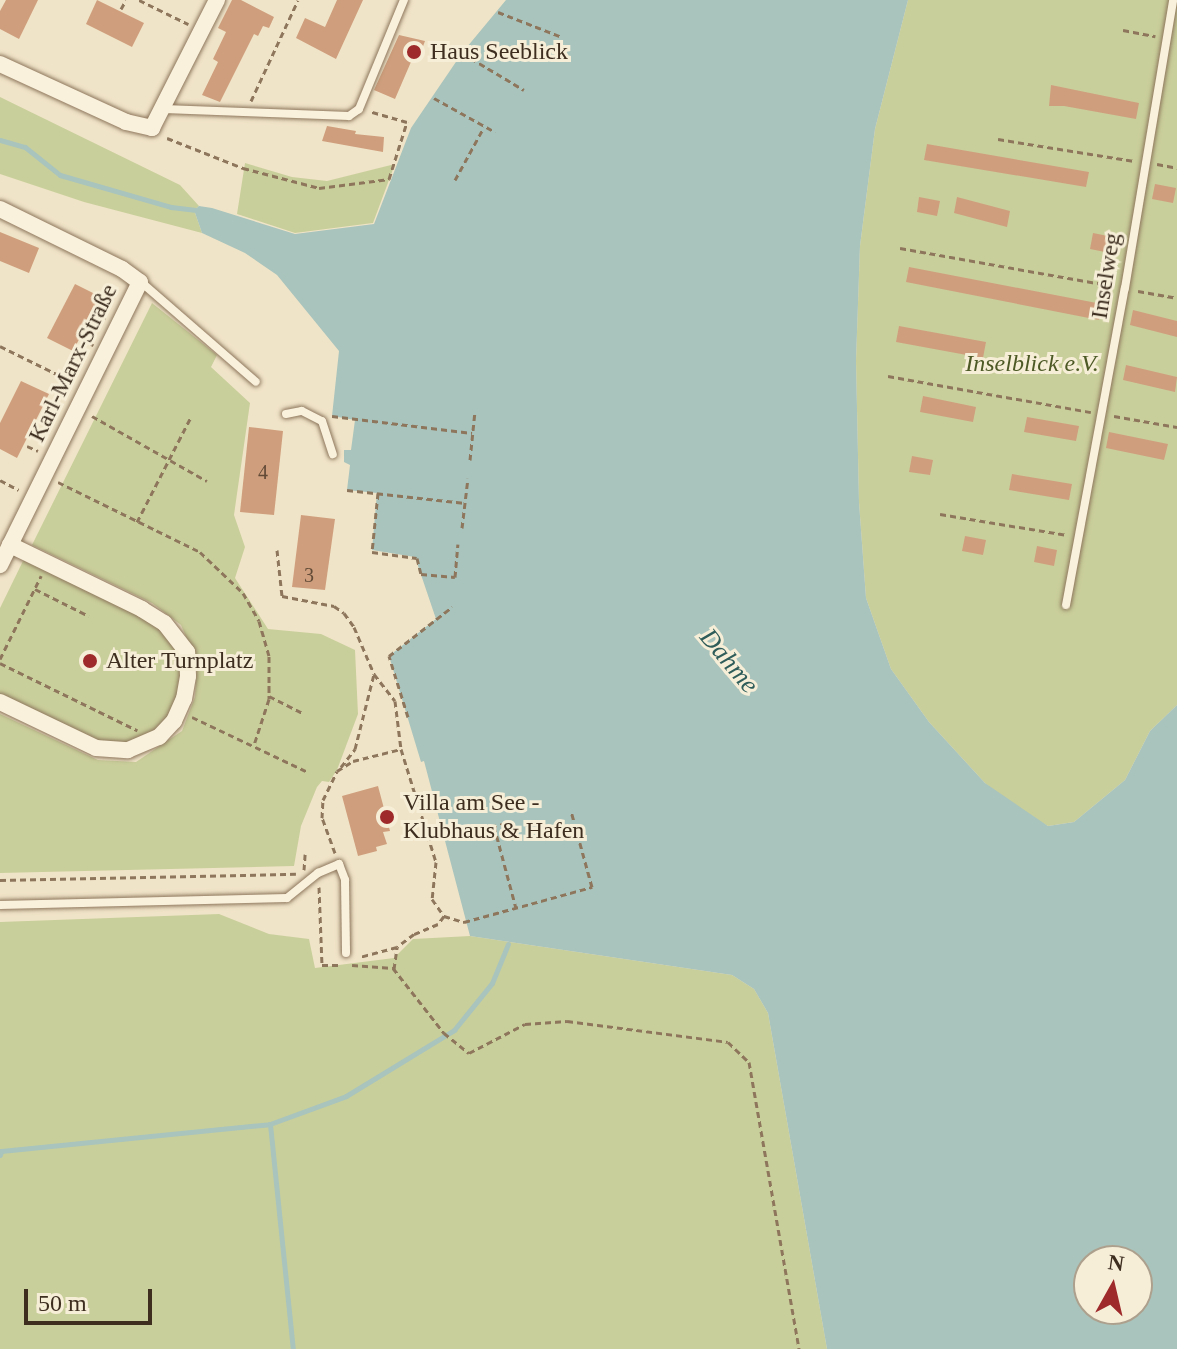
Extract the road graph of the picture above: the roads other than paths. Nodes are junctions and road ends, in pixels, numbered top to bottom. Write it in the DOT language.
graph roads {
  1 [pos="217,0"];
  2 [pos="404,0"];
  3 [pos="1173,0"];
  4 [pos="0,64"];
  5 [pos="164,109"];
  6 [pos="0,209"];
  7 [pos="140,282"];
  8 [pos="256,382"];
  9 [pos="286,414"];
  10 [pos="333,454"];
  11 [pos="10,545"];
  12 [pos="0,565"];
  13 [pos="1066,605"];
  14 [pos="0,702"];
  15 [pos="0,905"];
  16 [pos="346,953"];
  1 -- 5 [label="street"];
  2 -- 5 [label="lane"];
  3 -- 13 [label="lane, Inselweg"];
  4 -- 5 [label="street"];
  6 -- 7 [label="street, Karl-Marx-Straße"];
  7 -- 8 [label="lane"];
  7 -- 11 [label="street, Karl-Marx-Straße"];
  9 -- 10 [label="lane"];
  11 -- 12 [label="street, Karl-Marx-Straße"];
  11 -- 14 [label="street"];
  15 -- 16 [label="lane"];
}
